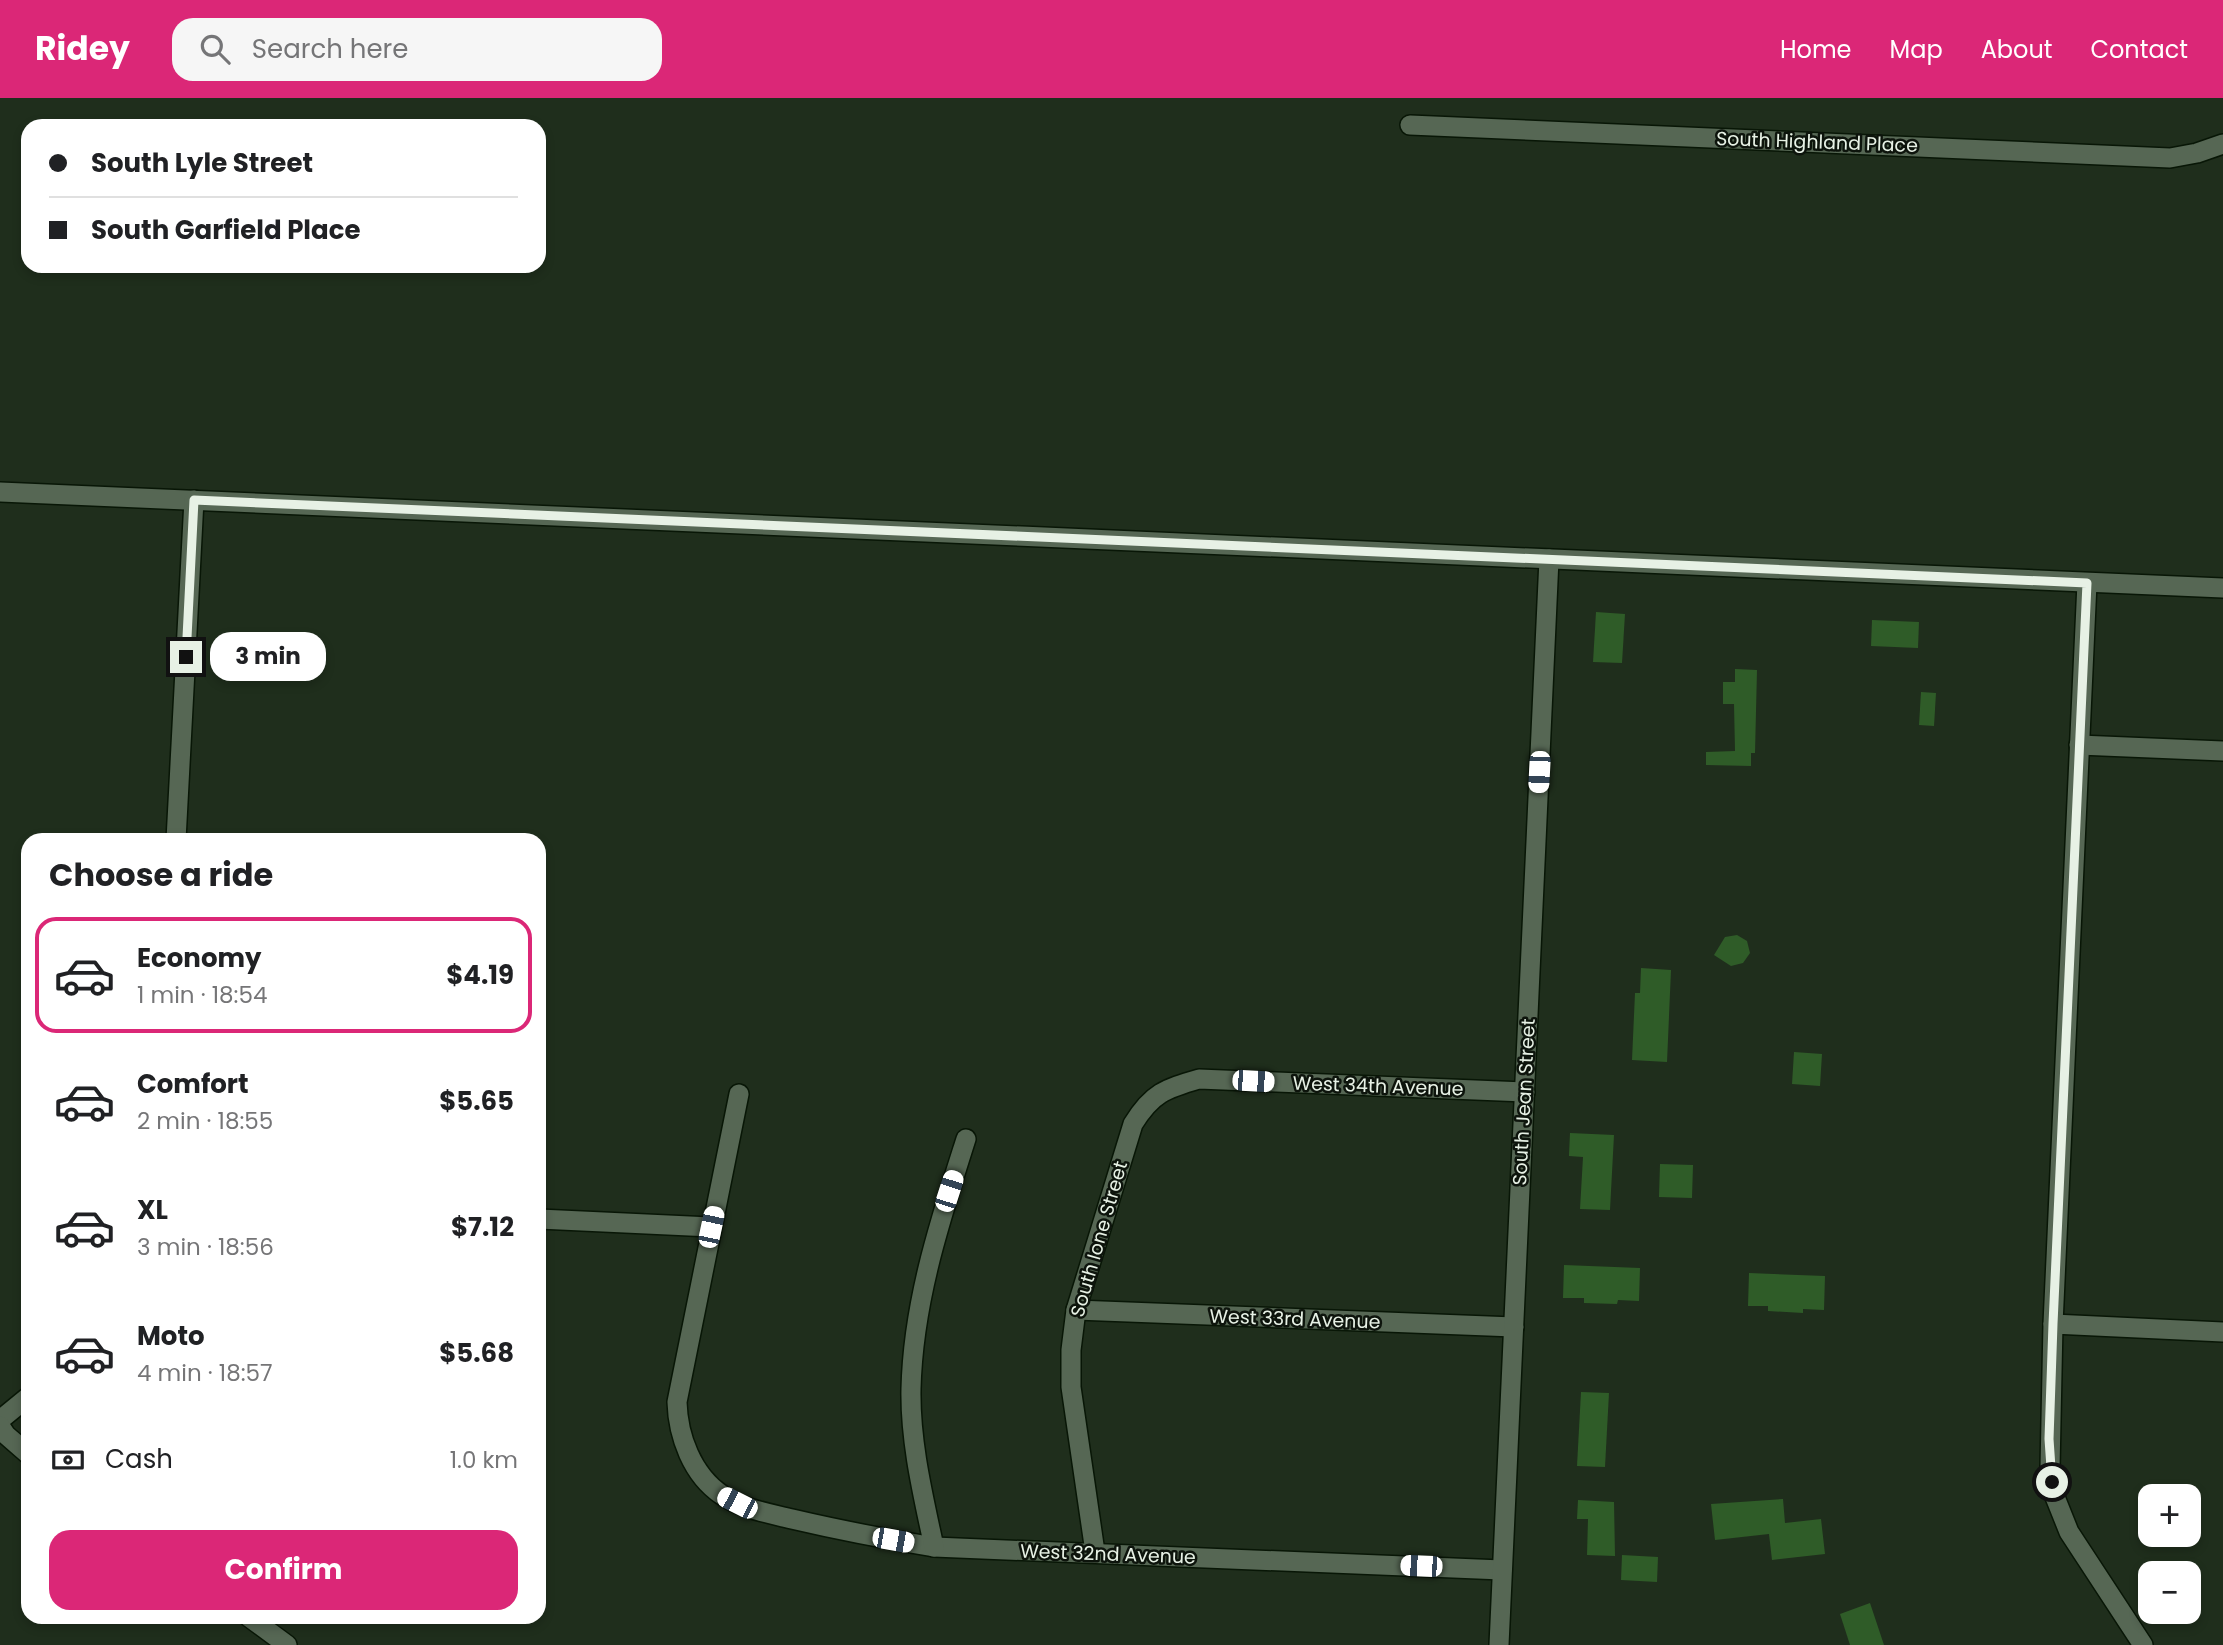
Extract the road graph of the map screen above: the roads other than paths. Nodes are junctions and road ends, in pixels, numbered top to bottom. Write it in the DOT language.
graph roads {
  1 [pos="1410,125"];
  2 [pos="2223,145"];
  3 [pos="0,492"];
  4 [pos="194,500"];
  5 [pos="1549,559"];
  6 [pos="2087,583"];
  7 [pos="2223,588"];
  8 [pos="2079,745"];
  9 [pos="2223,751"];
  10 [pos="176,833"];
  11 [pos="1525,1092"];
  12 [pos="739,1094"];
  13 [pos="1151,1098"];
  14 [pos="966,1139"];
  15 [pos="546,1219"];
  16 [pos="711,1227"];
  17 [pos="1076,1310"];
  18 [pos="2053,1324"];
  19 [pos="1514,1328"];
  20 [pos="2223,1332"];
  21 [pos="21,1403"];
  22 [pos="0,1420"];
  23 [pos="0,1426"];
  24 [pos="21,1448"];
  25 [pos="934,1547"];
  26 [pos="1095,1552"];
  27 [pos="1502,1570"];
  28 [pos="258,1624"];
  29 [pos="287,1645"];
  30 [pos="1499,1645"];
  31 [pos="2143,1645"];
  1 -- 2 [label="street, South Highland Place"];
  3 -- 4 [label="street"];
  4 -- 5 [label="street"];
  4 -- 10 [label="street"];
  5 -- 6 [label="street"];
  5 -- 11 [label="street, South Jean Street"];
  6 -- 7 [label="street"];
  6 -- 8 [label="street"];
  8 -- 9 [label="street"];
  8 -- 18 [label="street"];
  11 -- 13 [label="street, West 34th Avenue"];
  11 -- 19 [label="street, South Jean Street"];
  12 -- 16 [label="street"];
  13 -- 17 [label="street, South Ione Street"];
  14 -- 25 [label="street"];
  15 -- 16 [label="street"];
  16 -- 25 [label="street, West 32nd Avenue"];
  17 -- 19 [label="street, West 33rd Avenue"];
  17 -- 26 [label="street, South Ione Street"];
  18 -- 20 [label="street"];
  18 -- 31 [label="street"];
  19 -- 27 [label="street, South Jean Street"];
  21 -- 22 [label="street"];
  23 -- 24 [label="street"];
  25 -- 26 [label="street, West 32nd Avenue"];
  26 -- 27 [label="street, West 32nd Avenue"];
  27 -- 30 [label="street, South Jean Street"];
  28 -- 29 [label="street"];
}
